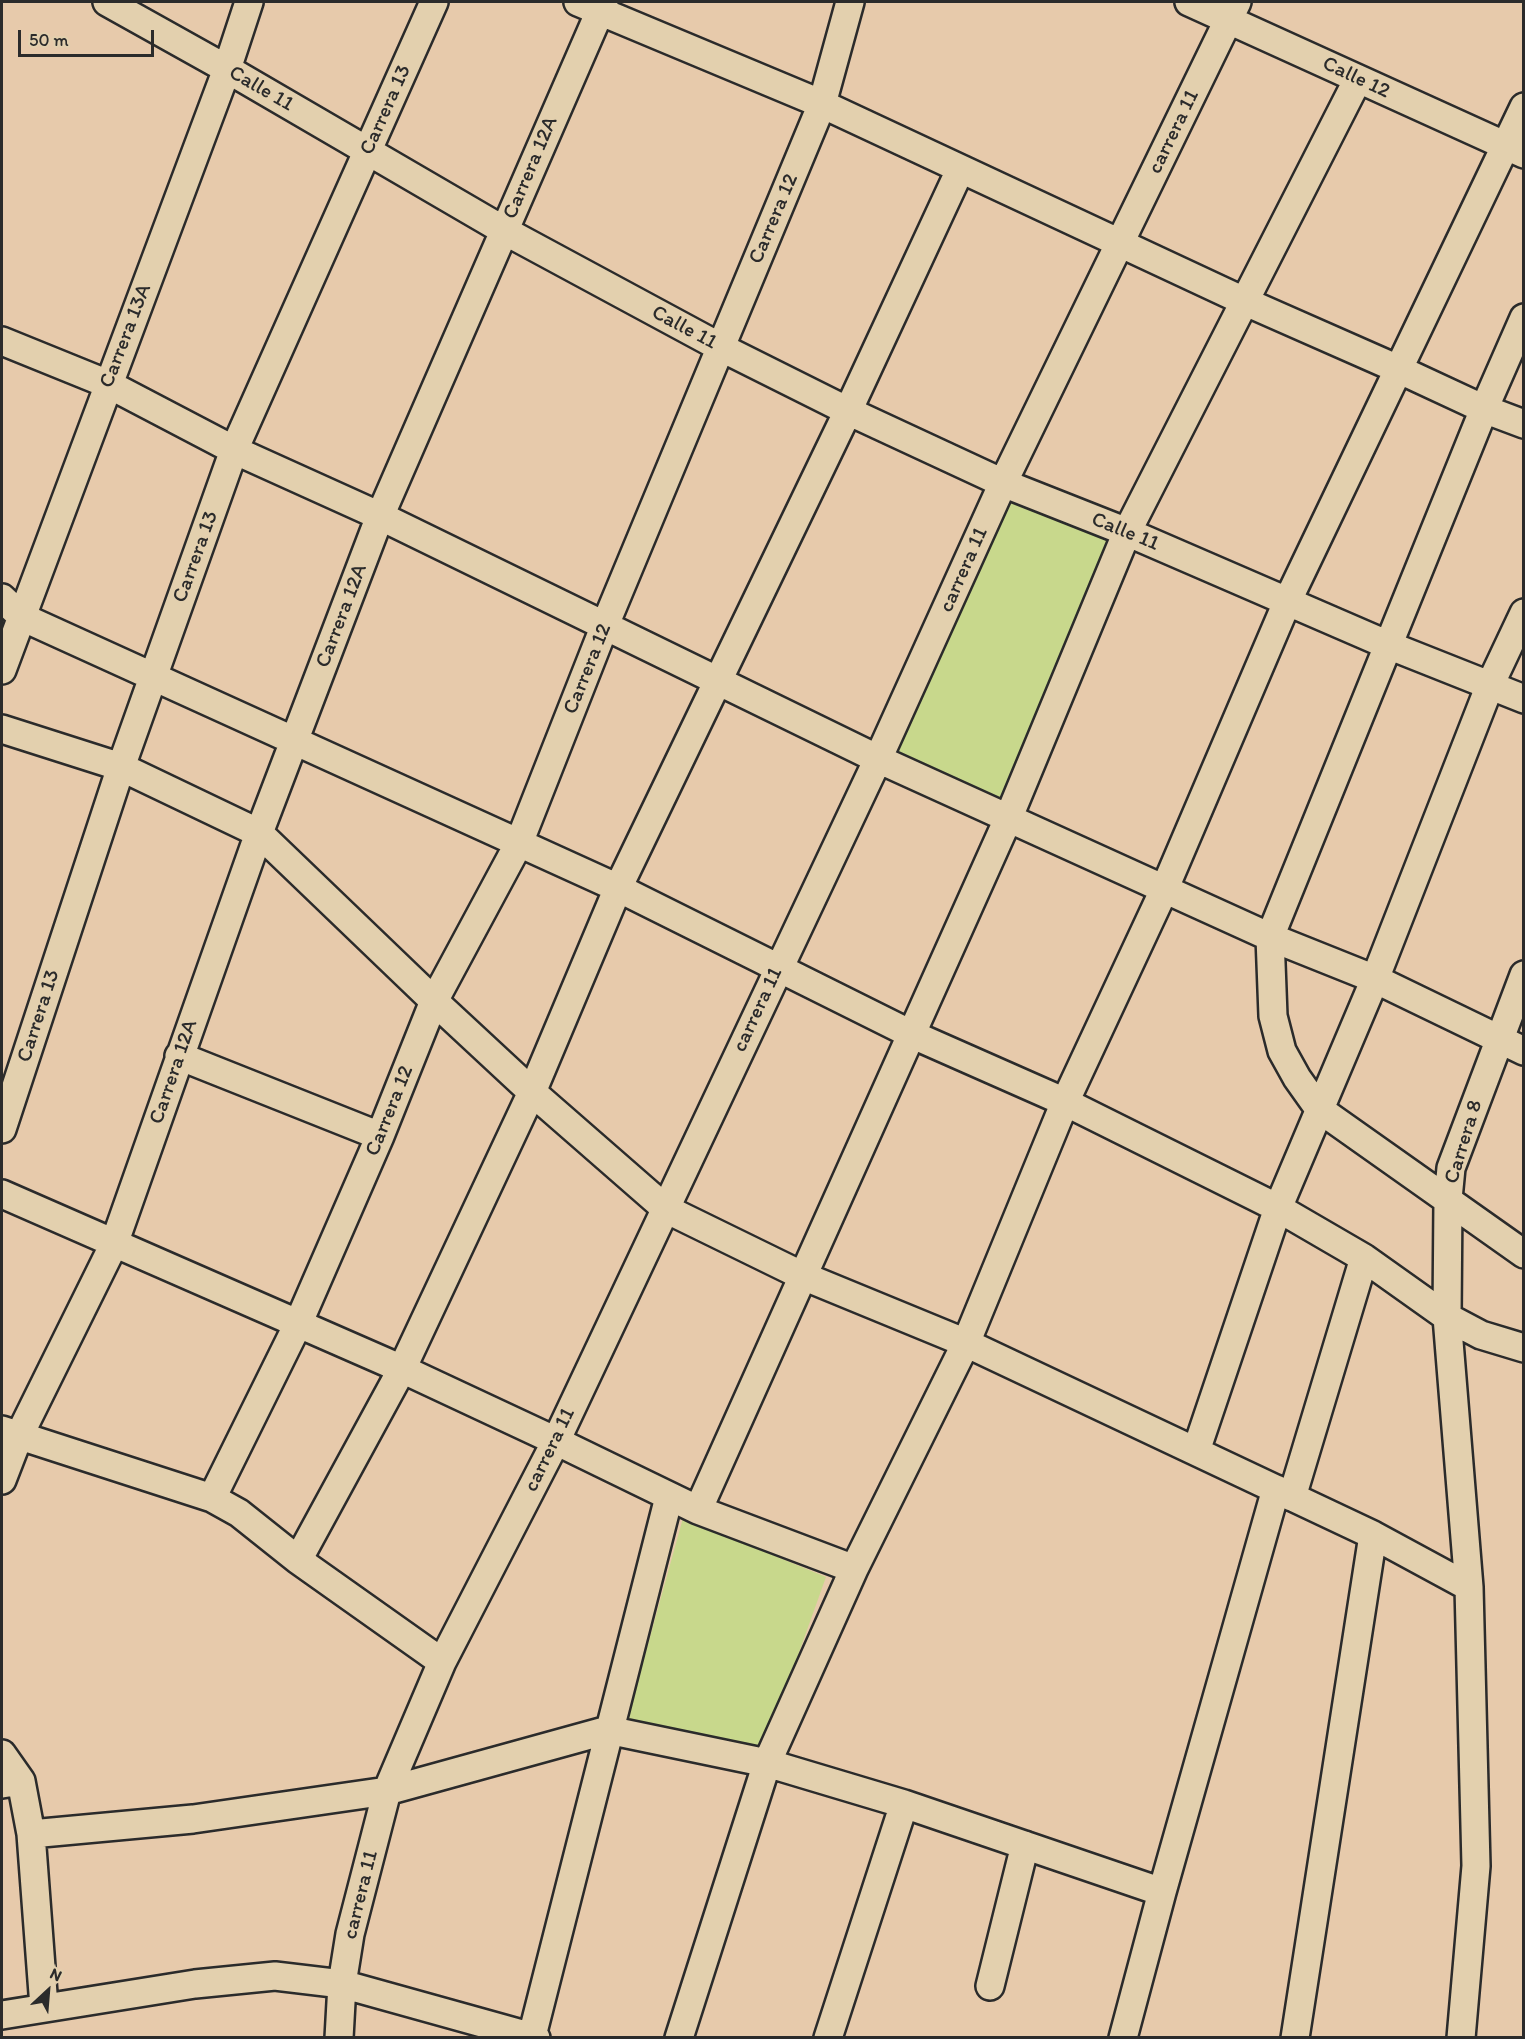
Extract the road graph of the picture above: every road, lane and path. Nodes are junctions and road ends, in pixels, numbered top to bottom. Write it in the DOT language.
graph roads {
  1 [pos="107,2"];
  2 [pos="249,2"];
  3 [pos="434,2"];
  4 [pos="850,2"];
  5 [pos="1189,2"];
  6 [pos="593,5"];
  7 [pos="1233,10"];
  8 [pos="227,69"];
  9 [pos="1358,79"];
  10 [pos="822,104"];
  11 [pos="1524,107"];
  12 [pos="1515,150"];
  13 [pos="368,151"];
  14 [pos="960,171"];
  15 [pos="505,231"];
  16 [pos="1119,243"];
  17 [pos="1246,302"];
  18 [pos="1524,318"];
  19 [pos="2,341"];
  20 [pos="720,347"];
  21 [pos="1398,369"];
  22 [pos="108,384"];
  23 [pos="1484,409"];
  24 [pos="848,411"];
  25 [pos="1524,424"];
  26 [pos="234,450"];
  27 [pos="1003,483"];
  28 [pos="380,516"];
  29 [pos="1127,532"];
  30 [pos="2,598"];
  31 [pos="1288,600"];
  32 [pos="1524,613"];
  33 [pos="22,617"];
  34 [pos="605,625"];
  35 [pos="1389,645"];
  36 [pos="2,670"];
  37 [pos="154,677"];
  38 [pos="718,682"];
  39 [pos="1490,685"];
  40 [pos="1524,699"];
  41 [pos="2,729"];
  42 [pos="295,741"];
  43 [pos="878,759"];
  44 [pos="121,767"];
  45 [pos="1008,819"];
  46 [pos="259,833"];
  47 [pos="519,843"];
  48 [pos="618,888"];
  49 [pos="1164,890"];
  50 [pos="1270,937"];
  51 [pos="778,968"];
  52 [pos="1524,975"];
  53 [pos="1375,980"];
  54 [pos="434,1001"];
  55 [pos="911,1034"];
  56 [pos="1498,1039"];
  57 [pos="1524,1051"];
  58 [pos="179,1056"];
  59 [pos="532,1092"];
  60 [pos="1065,1102"];
  61 [pos="1319,1109"];
  62 [pos="2,1128"];
  63 [pos="380,1136"];
  64 [pos="2,1194"];
  65 [pos="1448,1199"];
  66 [pos="1278,1208"];
  67 [pos="666,1209"];
  68 [pos="114,1244"];
  69 [pos="1524,1254"];
  70 [pos="1364,1258"];
  71 [pos="803,1276"];
  72 [pos="1447,1317"];
  73 [pos="298,1323"];
  74 [pos="966,1342"];
  75 [pos="1524,1348"];
  76 [pos="402,1369"];
  77 [pos="10,1433"];
  78 [pos="556,1441"];
  79 [pos="1196,1451"];
  80 [pos="2,1479"];
  81 [pos="1284,1493"];
  82 [pos="669,1497"];
  83 [pos="212,1498"];
  84 [pos="698,1510"];
  85 [pos="1373,1535"];
  86 [pos="298,1560"];
  87 [pos="854,1569"];
  88 [pos="1468,1587"];
  89 [pos="442,1662"];
  90 [pos="608,1730"];
  91 [pos="2,1754"];
  92 [pos="767,1764"];
  93 [pos="11,1783"];
  94 [pos="387,1791"];
  95 [pos="904,1804"];
  96 [pos="31,1834"];
  97 [pos="1025,1845"];
  98 [pos="1162,1892"];
  99 [pos="342,1984"];
  100 [pos="990,1986"];
  101 [pos="44,2007"];
  102 [pos="2,2015"];
  103 [pos="339,2037"];
  104 [pos="534,2037"];
  105 [pos="679,2037"];
  106 [pos="828,2037"];
  107 [pos="1124,2037"];
  108 [pos="1295,2037"];
  109 [pos="1461,2037"];
  1 -- 8 [label="street, Calle 11"];
  2 -- 8 [label="street, Carrera 13A"];
  3 -- 13 [label="street, Carrera 13"];
  4 -- 10 [label="street, Carrera 12"];
  5 -- 7 [label="street, Calle 12"];
  6 -- 10 [label="street"];
  6 -- 15 [label="street, Carrera 12A"];
  7 -- 9 [label="street, Calle 12"];
  7 -- 16 [label="street, carrera 11"];
  8 -- 13 [label="street, Calle 11"];
  8 -- 22 [label="street, Carrera 13A"];
  9 -- 12 [label="street, Calle 12"];
  9 -- 17 [label="street"];
  10 -- 14 [label="street"];
  10 -- 20 [label="street, Carrera 12"];
  11 -- 12 [label="street"];
  12 -- 21 [label="street"];
  13 -- 15 [label="street, Calle 11"];
  13 -- 26 [label="street, Carrera 13"];
  14 -- 16 [label="street"];
  14 -- 24 [label="street"];
  15 -- 20 [label="street, Calle 11"];
  15 -- 28 [label="street, Carrera 12A"];
  16 -- 17 [label="street"];
  16 -- 27 [label="street, carrera 11"];
  17 -- 21 [label="street"];
  17 -- 29 [label="street"];
  18 -- 23 [label="street"];
  19 -- 22 [label="street"];
  20 -- 24 [label="street, Calle 11"];
  20 -- 34 [label="street, Carrera 12"];
  21 -- 23 [label="street"];
  21 -- 31 [label="street"];
  22 -- 26 [label="street"];
  22 -- 33 [label="street, Carrera 13A"];
  23 -- 25 [label="street"];
  23 -- 35 [label="street"];
  24 -- 27 [label="street, Calle 11"];
  24 -- 38 [label="street"];
  26 -- 28 [label="street"];
  26 -- 37 [label="street, Carrera 13"];
  27 -- 29 [label="street, Calle 11"];
  27 -- 43 [label="street, carrera 11"];
  28 -- 34 [label="street"];
  28 -- 42 [label="street, Carrera 12A"];
  29 -- 31 [label="street, Calle 11"];
  29 -- 45 [label="street"];
  30 -- 33 [label="street"];
  31 -- 35 [label="street, Calle 11"];
  31 -- 49 [label="street"];
  32 -- 39 [label="street"];
  33 -- 36 [label="street, Carrera 13A"];
  33 -- 37 [label="street"];
  34 -- 38 [label="street"];
  34 -- 47 [label="street, Carrera 12"];
  35 -- 39 [label="street, Calle 11"];
  35 -- 50 [label="street"];
  37 -- 42 [label="street"];
  37 -- 44 [label="street, Carrera 13"];
  38 -- 43 [label="street"];
  38 -- 48 [label="street"];
  39 -- 40 [label="street, Calle 11"];
  39 -- 53 [label="street"];
  41 -- 44 [label="street"];
  42 -- 46 [label="street, Carrera 12A"];
  42 -- 47 [label="street"];
  43 -- 45 [label="street"];
  43 -- 51 [label="street, carrera 11"];
  44 -- 46 [label="street"];
  44 -- 62 [label="street, Carrera 13"];
  45 -- 49 [label="street"];
  45 -- 55 [label="street"];
  46 -- 54 [label="street"];
  46 -- 58 [label="street, Carrera 12A"];
  47 -- 48 [label="street"];
  47 -- 54 [label="street, Carrera 12"];
  48 -- 51 [label="street"];
  48 -- 59 [label="street"];
  49 -- 50 [label="street"];
  49 -- 60 [label="street"];
  50 -- 53 [label="street"];
  50 -- 61 [label="street"];
  51 -- 55 [label="street"];
  51 -- 67 [label="street, carrera 11"];
  52 -- 56 [label="street, Carrera 8"];
  53 -- 56 [label="street"];
  53 -- 61 [label="street"];
  54 -- 59 [label="street"];
  54 -- 63 [label="street, Carrera 12"];
  55 -- 60 [label="street"];
  55 -- 71 [label="street"];
  56 -- 57 [label="street"];
  56 -- 65 [label="street, Carrera 8"];
  58 -- 63 [label="street"];
  58 -- 68 [label="street, Carrera 12A"];
  59 -- 67 [label="street"];
  59 -- 76 [label="street"];
  60 -- 66 [label="street"];
  60 -- 74 [label="street"];
  61 -- 65 [label="street"];
  61 -- 66 [label="street"];
  63 -- 73 [label="street, Carrera 12"];
  64 -- 68 [label="street"];
  65 -- 69 [label="street"];
  65 -- 72 [label="street, Carrera 8"];
  66 -- 70 [label="street"];
  66 -- 79 [label="street"];
  67 -- 71 [label="street"];
  67 -- 78 [label="street, carrera 11"];
  68 -- 73 [label="street"];
  68 -- 77 [label="street, Carrera 12A"];
  70 -- 72 [label="street"];
  70 -- 81 [label="street"];
  71 -- 74 [label="street"];
  71 -- 84 [label="street"];
  72 -- 75 [label="street"];
  72 -- 88 [label="street, Carrera 8"];
  73 -- 76 [label="street"];
  73 -- 83 [label="street, Carrera 12"];
  74 -- 79 [label="street"];
  74 -- 87 [label="street"];
  76 -- 78 [label="street"];
  76 -- 86 [label="street"];
  77 -- 80 [label="street, Carrera 12A"];
  77 -- 83 [label="street"];
  78 -- 82 [label="street"];
  78 -- 89 [label="street, carrera 11"];
  79 -- 81 [label="street"];
  81 -- 85 [label="street"];
  81 -- 98 [label="street"];
  82 -- 84 [label="street"];
  82 -- 90 [label="street"];
  83 -- 86 [label="street"];
  84 -- 87 [label="street"];
  85 -- 88 [label="street"];
  85 -- 108 [label="street"];
  86 -- 89 [label="street"];
  87 -- 92 [label="street"];
  88 -- 109 [label="street, Carrera 8"];
  89 -- 94 [label="street, carrera 11"];
  90 -- 92 [label="street"];
  90 -- 94 [label="street"];
  90 -- 104 [label="street"];
  91 -- 93 [label="street"];
  92 -- 95 [label="street"];
  92 -- 105 [label="street"];
  93 -- 96 [label="street"];
  94 -- 96 [label="street"];
  94 -- 99 [label="street, carrera 11"];
  95 -- 97 [label="street"];
  95 -- 106 [label="street"];
  96 -- 101 [label="street"];
  97 -- 98 [label="street"];
  97 -- 100 [label="street"];
  98 -- 107 [label="street"];
  99 -- 101 [label="street"];
  99 -- 103 [label="street, carrera 11"];
  99 -- 104 [label="street"];
  101 -- 102 [label="street"];
}
